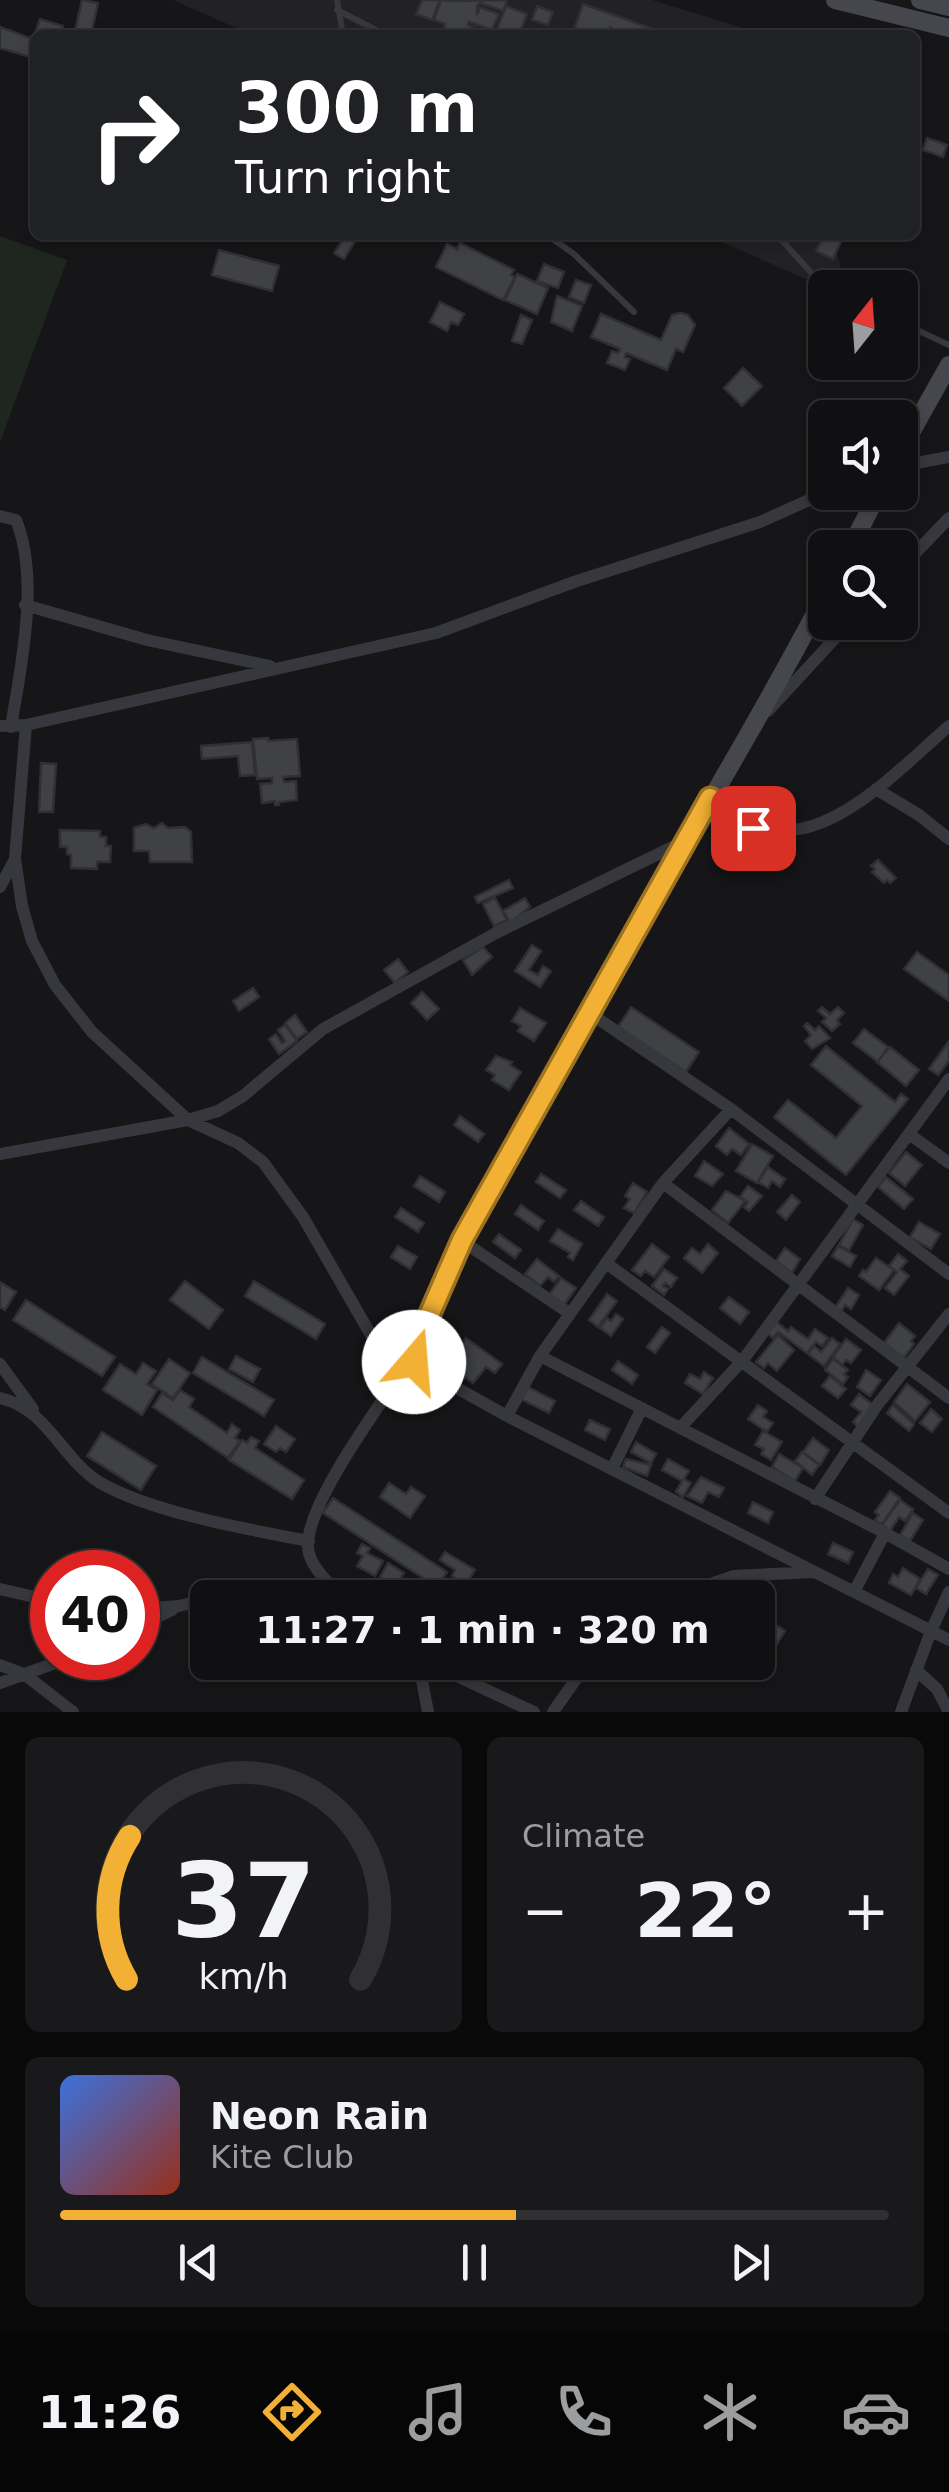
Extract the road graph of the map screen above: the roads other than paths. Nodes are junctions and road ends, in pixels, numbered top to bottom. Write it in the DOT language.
graph roads {
  1 [pos="337,0"];
  2 [pos="835,0"];
  3 [pos="920,0"];
  4 [pos="949,7"];
  5 [pos="337,10"];
  6 [pos="949,28"];
  7 [pos="341,30"];
  8 [pos="376,30"];
  9 [pos="554,240"];
  10 [pos="781,240"];
  11 [pos="809,270"];
  12 [pos="634,312"];
  13 [pos="918,330"];
  14 [pos="949,345"];
  15 [pos="949,366"];
  16 [pos="918,420"];
  17 [pos="949,457"];
  18 [pos="918,463"];
  19 [pos="808,501"];
  20 [pos="0,516"];
  21 [pos="949,518"];
  22 [pos="918,551"];
  23 [pos="25,605"];
  24 [pos="808,626"];
  25 [pos="833,640"];
  26 [pos="276,668"];
  27 [pos="26,725"];
  28 [pos="949,726"];
  29 [pos="6,727"];
  30 [pos="749,731"];
  31 [pos="876,789"];
  32 [pos="710,798"];
  33 [pos="949,839"];
  34 [pos="687,840"];
  35 [pos="16,860"];
  36 [pos="0,887"];
  37 [pos="588,1012"];
  38 [pos="949,1079"];
  39 [pos="731,1109"];
  40 [pos="188,1120"];
  41 [pos="909,1134"];
  42 [pos="0,1154"];
  43 [pos="949,1163"];
  44 [pos="663,1183"];
  45 [pos="857,1203"];
  46 [pos="462,1240"];
  47 [pos="606,1263"];
  48 [pos="949,1274"];
  49 [pos="799,1284"];
  50 [pos="570,1313"];
  51 [pos="949,1314"];
  52 [pos="540,1356"];
  53 [pos="416,1359"];
  54 [pos="743,1360"];
  55 [pos="0,1364"];
  56 [pos="907,1365"];
  57 [pos="0,1398"];
  58 [pos="949,1398"];
  59 [pos="642,1408"];
  60 [pos="508,1416"];
  61 [pos="40,1420"];
  62 [pos="680,1428"];
  63 [pos="852,1443"];
  64 [pos="612,1469"];
  65 [pos="816,1499"];
  66 [pos="949,1513"];
  67 [pos="885,1532"];
  68 [pos="309,1541"];
  69 [pos="949,1569"];
  70 [pos="816,1572"];
  71 [pos="326,1580"];
  72 [pos="722,1580"];
  73 [pos="0,1589"];
  74 [pos="854,1592"];
  75 [pos="949,1592"];
  76 [pos="30,1596"];
  77 [pos="190,1603"];
  78 [pos="179,1606"];
  79 [pos="160,1607"];
  80 [pos="160,1616"];
  81 [pos="931,1631"];
  82 [pos="949,1640"];
  83 [pos="0,1665"];
  84 [pos="916,1670"];
  85 [pos="30,1672"];
  86 [pos="24,1674"];
  87 [pos="422,1680"];
  88 [pos="466,1680"];
  89 [pos="575,1680"];
  90 [pos="0,1683"];
  91 [pos="73,1712"];
  92 [pos="428,1712"];
  93 [pos="534,1712"];
  94 [pos="553,1712"];
  95 [pos="901,1712"];
  96 [pos="949,1712"];
  1 -- 5 [label="lane"];
  2 -- 6 [label="street"];
  3 -- 4 [label="street"];
  5 -- 7 [label="lane"];
  5 -- 8 [label="lane"];
  9 -- 12 [label="lane"];
  10 -- 11 [label="lane"];
  13 -- 14 [label="lane"];
  15 -- 16 [label="street"];
  17 -- 18 [label="street"];
  19 -- 26 [label="street"];
  20 -- 23 [label="street"];
  21 -- 22 [label="street"];
  23 -- 26 [label="street"];
  23 -- 29 [label="street"];
  24 -- 30 [label="street"];
  25 -- 30 [label="street"];
  26 -- 27 [label="street"];
  27 -- 29 [label="street"];
  27 -- 35 [label="street"];
  28 -- 31 [label="street"];
  30 -- 32 [label="street"];
  31 -- 32 [label="street"];
  31 -- 33 [label="street"];
  32 -- 34 [label="street"];
  34 -- 37 [label="street"];
  34 -- 40 [label="street"];
  35 -- 36 [label="street"];
  35 -- 40 [label="street"];
  37 -- 39 [label="street"];
  37 -- 46 [label="street"];
  38 -- 41 [label="street"];
  39 -- 44 [label="street"];
  39 -- 45 [label="street"];
  40 -- 42 [label="street"];
  40 -- 53 [label="street"];
  41 -- 43 [label="street"];
  41 -- 45 [label="street"];
  44 -- 47 [label="street"];
  44 -- 49 [label="street"];
  45 -- 48 [label="street"];
  45 -- 49 [label="street"];
  46 -- 50 [label="street"];
  46 -- 53 [label="street"];
  47 -- 50 [label="street"];
  47 -- 54 [label="street"];
  49 -- 54 [label="street"];
  49 -- 56 [label="street"];
  50 -- 52 [label="street"];
  51 -- 56 [label="street"];
  52 -- 59 [label="street"];
  52 -- 60 [label="street"];
  53 -- 60 [label="street"];
  53 -- 68 [label="street"];
  54 -- 62 [label="street"];
  54 -- 63 [label="street"];
  55 -- 61 [label="street"];
  56 -- 58 [label="street"];
  56 -- 63 [label="street"];
  57 -- 61 [label="street"];
  59 -- 62 [label="street"];
  59 -- 64 [label="street"];
  60 -- 64 [label="street"];
  61 -- 68 [label="street"];
  62 -- 65 [label="street"];
  63 -- 65 [label="street"];
  63 -- 66 [label="street"];
  64 -- 70 [label="street"];
  65 -- 67 [label="street"];
  67 -- 69 [label="street"];
  67 -- 74 [label="street"];
  68 -- 71 [label="street"];
  70 -- 72 [label="street"];
  70 -- 74 [label="street"];
  73 -- 76 [label="street"];
  74 -- 81 [label="street"];
  75 -- 81 [label="street"];
  77 -- 78 [label="street"];
  78 -- 79 [label="street"];
  78 -- 80 [label="street"];
  81 -- 82 [label="street"];
  81 -- 84 [label="street"];
  83 -- 86 [label="street"];
  84 -- 95 [label="street"];
  84 -- 96 [label="street"];
  85 -- 86 [label="street"];
  86 -- 90 [label="street"];
  86 -- 91 [label="street"];
  87 -- 92 [label="street"];
  88 -- 93 [label="street"];
  89 -- 94 [label="street"];
}
